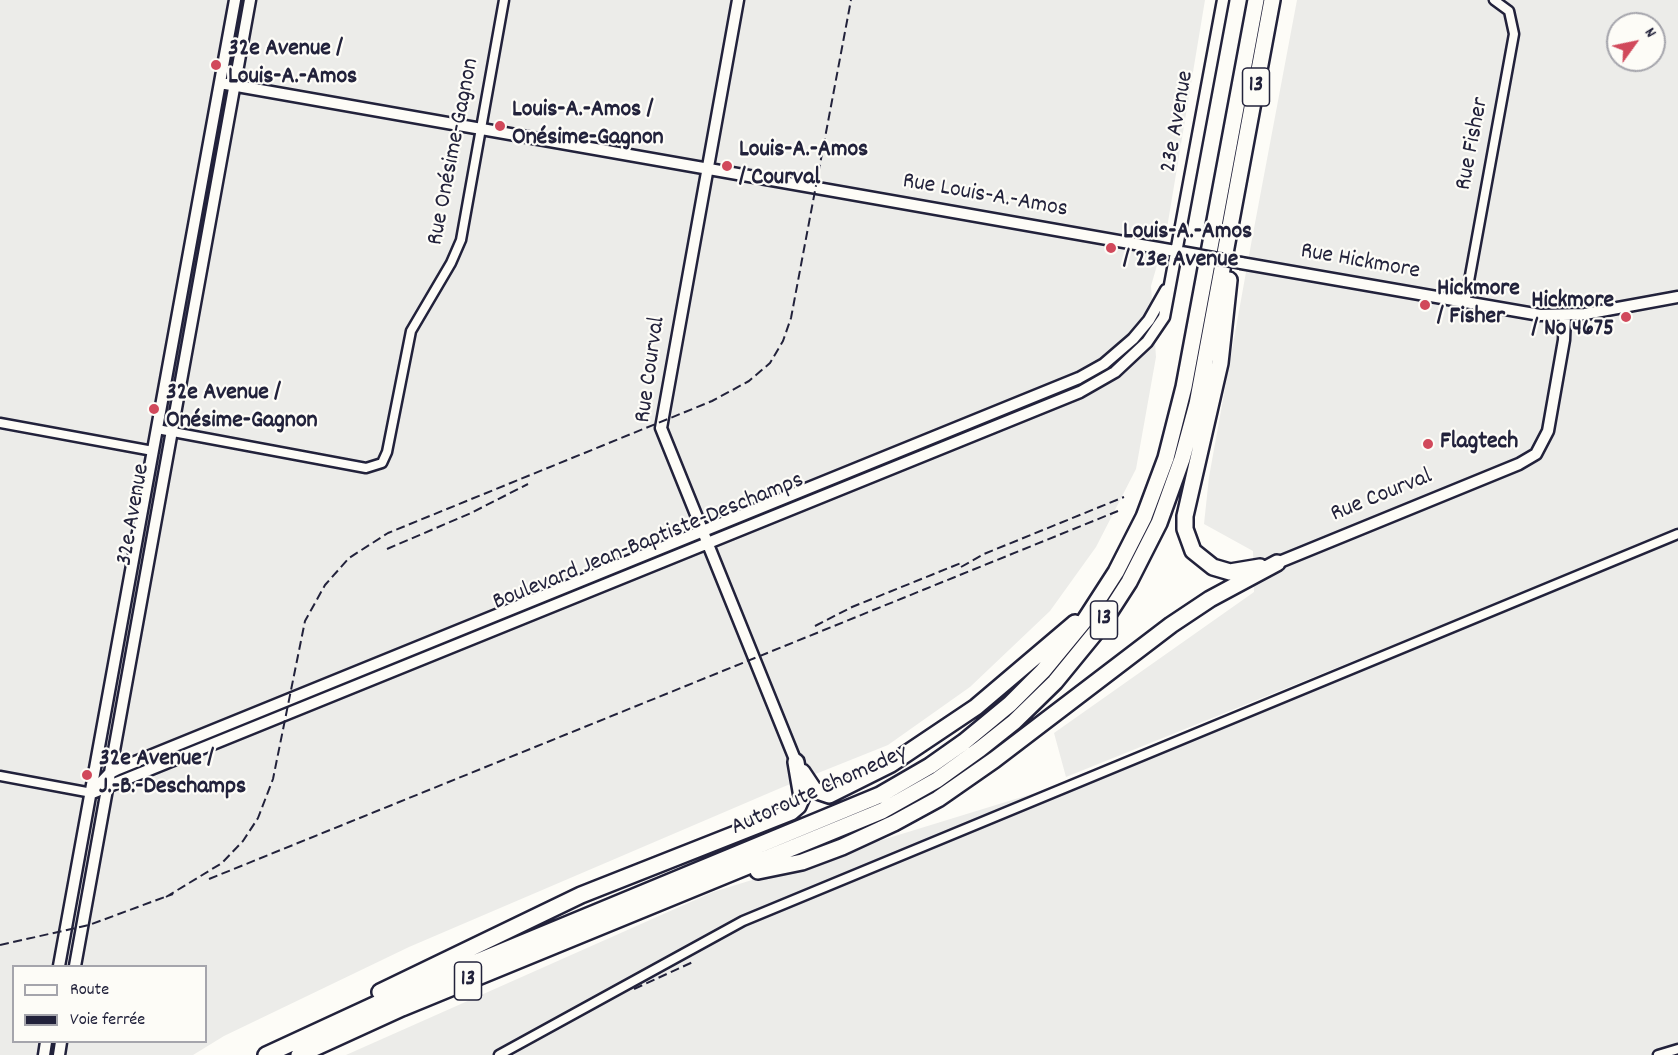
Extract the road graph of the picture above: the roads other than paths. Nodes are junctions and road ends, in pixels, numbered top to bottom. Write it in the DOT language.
graph roads {
  1 [pos="235,0"];
  2 [pos="250,0"];
  3 [pos="504,0"];
  4 [pos="738,0"];
  5 [pos="1223,0"];
  6 [pos="1256,0"];
  7 [pos="1272,0"];
  8 [pos="1494,0"];
  9 [pos="220,83"];
  10 [pos="234,86"];
  11 [pos="481,130"];
  12 [pos="707,170"];
  13 [pos="1240,173"];
  14 [pos="1177,252"];
  15 [pos="1678,297"];
  16 [pos="1465,303"];
  17 [pos="1565,316"];
  18 [pos="0,423"];
  19 [pos="157,429"];
  20 [pos="171,432"];
  21 [pos="153,451"];
  22 [pos="1678,534"];
  23 [pos="704,538"];
  24 [pos="1277,563"];
  25 [pos="1096,605"];
  26 [pos="266,715"];
  27 [pos="796,762"];
  28 [pos="110,773"];
  29 [pos="0,776"];
  30 [pos="108,785"];
  31 [pos="92,793"];
  32 [pos="721,878"];
  33 [pos="73,893"];
  34 [pos="88,896"];
  35 [pos="60,963"];
  36 [pos="75,965"];
  37 [pos="1678,1048"];
  38 [pos="295,1049"];
  39 [pos="266,1055"];
  40 [pos="499,1055"];
  41 [pos="1658,1055"];
  1 -- 9 [label="street, 32e Avenue"];
  2 -- 10 [label="street, 32e Avenue"];
  3 -- 11 [label="street, Rue Onésime-Gagnon"];
  4 -- 12 [label="street, Rue Courval"];
  5 -- 14 [label="street, 23e Avenue"];
  6 -- 25 [label="highway, Autoroute Chomedey / 13"];
  7 -- 13 [label="highway, Autoroute Chomedey / 13"];
  8 -- 16 [label="street, Rue Fisher"];
  9 -- 10 [label="street, Rue Louis-A.-Amos"];
  9 -- 19 [label="street, 32e Avenue"];
  10 -- 11 [label="street, Rue Louis-A.-Amos"];
  10 -- 20 [label="street, 32e Avenue"];
  11 -- 12 [label="street, Rue Louis-A.-Amos"];
  11 -- 20 [label="street, Rue Onésime-Gagnon"];
  12 -- 14 [label="street, Rue Louis-A.-Amos"];
  12 -- 23 [label="street, Rue Courval"];
  13 -- 24 [label="highway"];
  13 -- 32 [label="highway, Autoroute Chomedey / 13"];
  14 -- 16 [label="street, Rue Hickmore, bridge"];
  14 -- 23 [label="street, Boulevard Jean-Baptiste-Deschamps"];
  15 -- 17 [label="street, Rue Hickmore"];
  16 -- 17 [label="street, Rue Hickmore"];
  17 -- 24 [label="street, Rue Courval"];
  18 -- 21 [label="street"];
  19 -- 20 [label="street, Rue Onésime-Gagnon"];
  19 -- 21 [label="street, 32e Avenue"];
  20 -- 28 [label="street, 32e Avenue"];
  21 -- 31 [label="street, 32e Avenue"];
  22 -- 40 [label="street"];
  23 -- 26 [label="street, Boulevard Jean-Baptiste-Deschamps"];
  23 -- 27 [label="street, Rue Courval"];
  24 -- 32 [label="highway"];
  25 -- 27 [label="highway"];
  25 -- 38 [label="highway, Autoroute Chomedey / 13"];
  26 -- 28 [label="street, Boulevard Jean-Baptiste-Deschamps"];
  26 -- 30 [label="street, Boulevard Jean-Baptiste-Deschamps"];
  27 -- 38 [label="highway"];
  28 -- 30 [label="street, 32e Avenue"];
  28 -- 31 [label="street, Boulevard Jean-Baptiste-Deschamps"];
  29 -- 31 [label="street"];
  30 -- 31 [label="street, Boulevard Jean-Baptiste-Deschamps"];
  30 -- 34 [label="street, 32e Avenue"];
  31 -- 33 [label="street, 32e Avenue"];
  32 -- 38 [label="highway, Autoroute Chomedey / 13"];
  33 -- 34 [label="street"];
  33 -- 35 [label="street, 32e Avenue"];
  34 -- 36 [label="street, 32e Avenue"];
  35 -- 36 [label="street"];
  37 -- 41 [label="street"];
  38 -- 39 [label="highway, Autoroute Chomedey / 13"];
}
